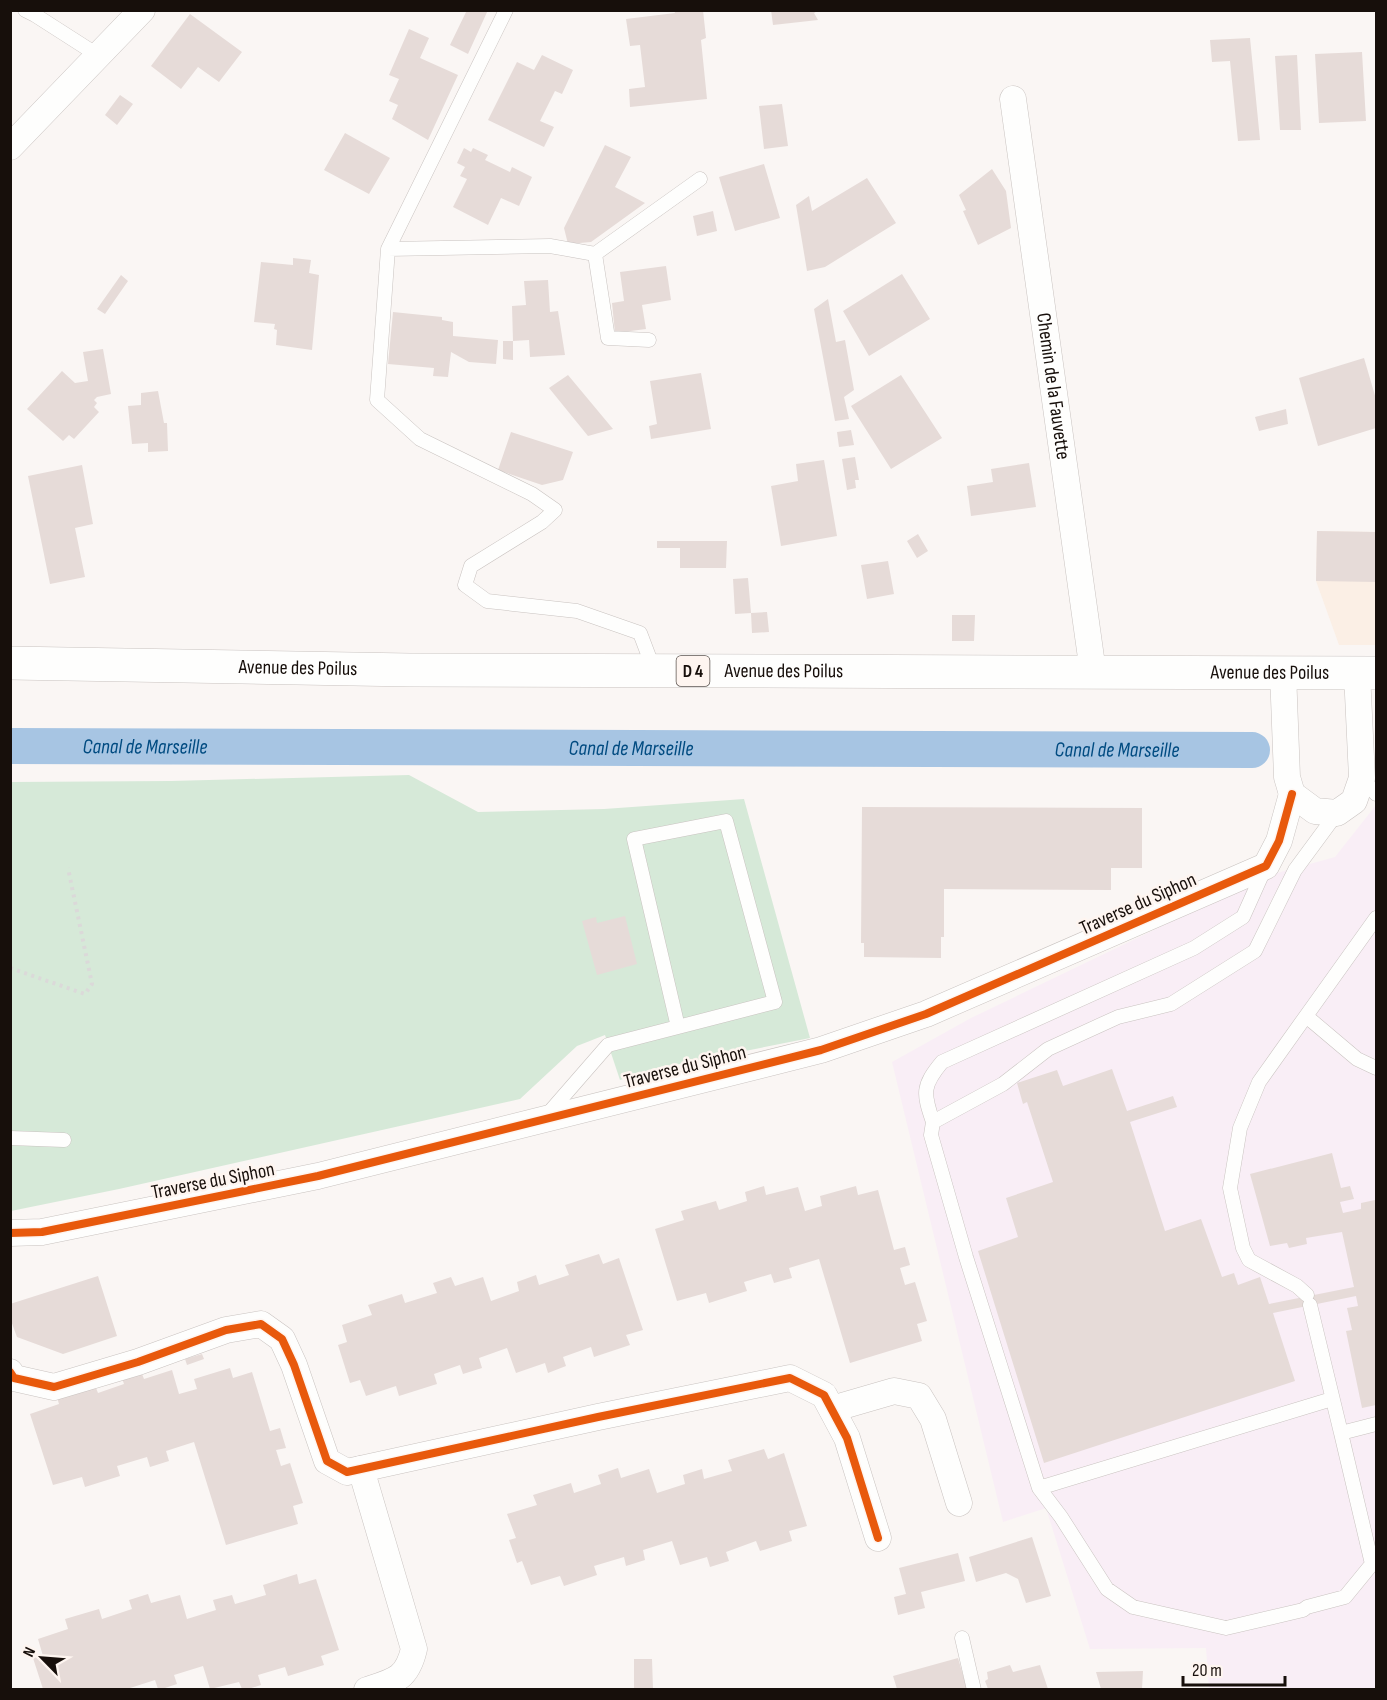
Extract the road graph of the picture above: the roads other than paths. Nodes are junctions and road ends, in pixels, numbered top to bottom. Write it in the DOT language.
graph roads {
  1 [pos="25,10"];
  2 [pos="142,10"];
  3 [pos="506,10"];
  4 [pos="99,56"];
  5 [pos="1013,99"];
  6 [pos="10,147"];
  7 [pos="700,179"];
  8 [pos="388,249"];
  9 [pos="595,254"];
  10 [pos="649,340"];
  11 [pos="10,663"];
  12 [pos="654,670"];
  13 [pos="1093,672"];
  14 [pos="1282,672"];
  15 [pos="1367,673"];
  16 [pos="1369,786"];
  17 [pos="1292,794"];
  18 [pos="1337,813"];
  19 [pos="1266,866"];
  20 [pos="1377,918"];
  21 [pos="1306,1016"];
  22 [pos="678,1027"];
  23 [pos="1377,1068"];
  24 [pos="544,1119"];
  25 [pos="933,1122"];
  26 [pos="10,1138"];
  27 [pos="64,1140"];
  28 [pos="10,1233"];
  29 [pos="10,1372"];
  30 [pos="1332,1399"];
  31 [pos="832,1409"];
  32 [pos="1377,1424"];
  33 [pos="1341,1433"];
  34 [pos="361,1469"];
  35 [pos="1039,1488"];
  36 [pos="959,1503"];
  37 [pos="878,1538"];
  38 [pos="962,1638"];
  39 [pos="367,1689"];
  40 [pos="974,1689"];
  1 -- 4 [label="lane"];
  2 -- 4 [label="street"];
  3 -- 8 [label="lane"];
  4 -- 6 [label="street"];
  5 -- 13 [label="street, Chemin de la Fauvette"];
  7 -- 9 [label="lane"];
  8 -- 9 [label="lane"];
  8 -- 12 [label="lane"];
  9 -- 10 [label="lane"];
  11 -- 12 [label="main road, Avenue des Poilus / D 4"];
  12 -- 13 [label="main road, Avenue des Poilus / D 4"];
  13 -- 14 [label="main road, Avenue des Poilus / D 4"];
  14 -- 15 [label="main road, Avenue des Poilus / D 4"];
  14 -- 17 [label="street"];
  15 -- 16 [label="street"];
  16 -- 18 [label="street"];
  17 -- 18 [label="street"];
  17 -- 19 [label="street"];
  18 -- 25 [label="lane"];
  19 -- 24 [label="street, Traverse du Siphon"];
  19 -- 25 [label="lane"];
  20 -- 21 [label="lane"];
  21 -- 23 [label="lane"];
  21 -- 30 [label="lane"];
  22 -- 22 [label="lane"];
  22 -- 24 [label="lane"];
  24 -- 28 [label="street, Traverse du Siphon"];
  25 -- 35 [label="lane"];
  26 -- 27 [label="lane"];
  29 -- 34 [label="street"];
  30 -- 33 [label="lane"];
  30 -- 35 [label="lane"];
  31 -- 34 [label="street"];
  31 -- 36 [label="street"];
  31 -- 37 [label="street"];
  32 -- 33 [label="lane"];
  33 -- 35 [label="lane"];
  34 -- 39 [label="street"];
  38 -- 40 [label="lane"];
}
